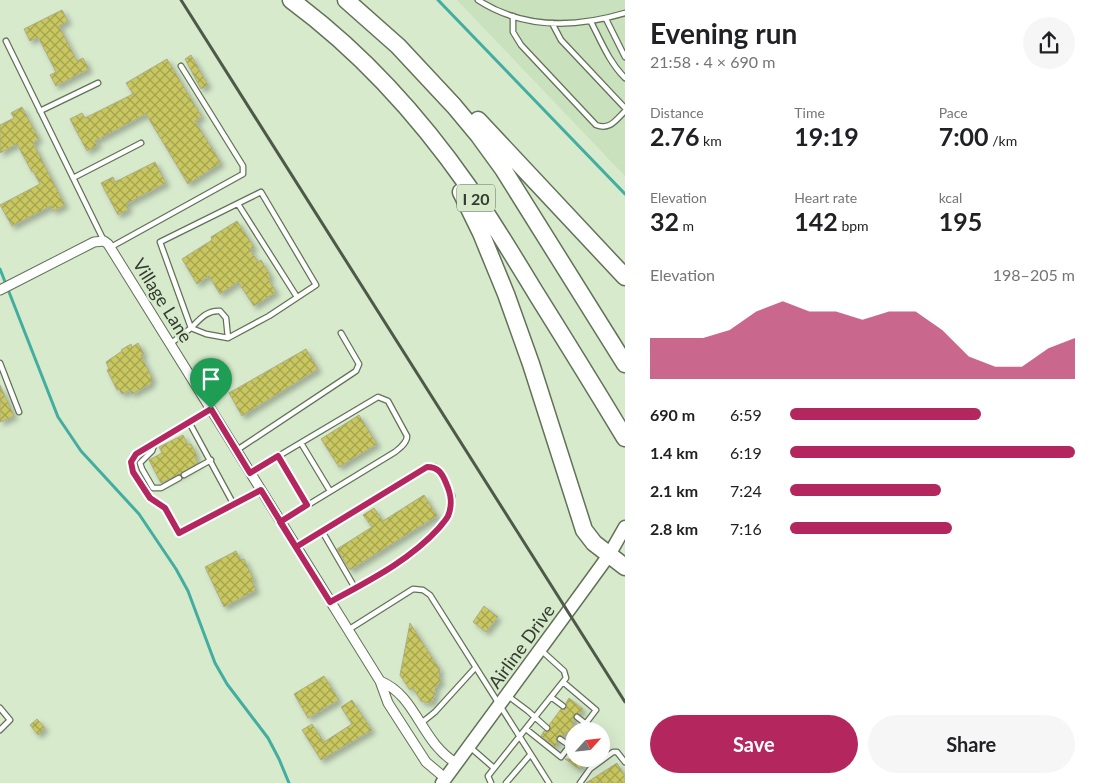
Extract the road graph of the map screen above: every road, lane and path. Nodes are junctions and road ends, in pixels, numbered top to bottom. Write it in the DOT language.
graph roads {
  1 [pos="291,0"];
  2 [pos="346,0"];
  3 [pos="478,0"];
  4 [pos="625,13"];
  5 [pos="514,16"];
  6 [pos="606,19"];
  7 [pos="591,22"];
  8 [pos="552,23"];
  9 [pos="6,41"];
  10 [pos="398,46"];
  11 [pos="625,57"];
  12 [pos="181,66"];
  13 [pos="625,78"];
  14 [pos="98,82"];
  15 [pos="625,110"];
  16 [pos="40,111"];
  17 [pos="141,143"];
  18 [pos="439,147"];
  19 [pos="73,178"];
  20 [pos="238,204"];
  21 [pos="107,244"];
  22 [pos="625,277"];
  23 [pos="0,290"];
  24 [pos="297,297"];
  25 [pos="191,328"];
  26 [pos="341,333"];
  27 [pos="228,338"];
  28 [pos="170,344"];
  29 [pos="0,363"];
  30 [pos="625,364"];
  31 [pos="211,409"];
  32 [pos="20,412"];
  33 [pos="189,422"];
  34 [pos="623,434"];
  35 [pos="156,442"];
  36 [pos="301,443"];
  37 [pos="237,450"];
  38 [pos="278,456"];
  39 [pos="210,460"];
  40 [pos="250,473"];
  41 [pos="184,475"];
  42 [pos="179,478"];
  43 [pos="261,490"];
  44 [pos="330,491"];
  45 [pos="234,505"];
  46 [pos="307,505"];
  47 [pos="280,522"];
  48 [pos="625,527"];
  49 [pos="322,531"];
  50 [pos="296,547"];
  51 [pos="609,555"];
  52 [pos="625,567"];
  53 [pos="355,588"];
  54 [pos="330,602"];
  55 [pos="348,630"];
  56 [pos="540,650"];
  57 [pos="476,668"];
  58 [pos="380,681"];
  59 [pos="563,682"];
  60 [pos="551,697"];
  61 [pos="503,701"];
  62 [pos="563,706"];
  63 [pos="0,708"];
  64 [pos="577,717"];
  65 [pos="534,718"];
  66 [pos="583,722"];
  67 [pos="587,722"];
  68 [pos="420,724"];
  69 [pos="547,728"];
  70 [pos="526,729"];
  71 [pos="0,730"];
  72 [pos="519,737"];
  73 [pos="560,739"];
  74 [pos="565,742"];
  75 [pos="469,746"];
  76 [pos="565,752"];
  77 [pos="530,755"];
  78 [pos="625,762"];
  79 [pos="456,764"];
  80 [pos="494,768"];
  81 [pos="444,781"];
  82 [pos="491,783"];
  83 [pos="506,783"];
  84 [pos="549,783"];
  85 [pos="580,783"];
  1 -- 18 [label="highway, I 20"];
  2 -- 10 [label="highway, I 20"];
  3 -- 5 [label="lane"];
  4 -- 6 [label="lane"];
  5 -- 8 [label="lane"];
  5 -- 15 [label="lane"];
  6 -- 7 [label="lane"];
  6 -- 11 [label="lane"];
  7 -- 8 [label="lane"];
  7 -- 13 [label="lane"];
  8 -- 15 [label="lane"];
  9 -- 16 [label="lane"];
  10 -- 22 [label="highway"];
  10 -- 30 [label="highway, I 20"];
  12 -- 21 [label="lane"];
  14 -- 16 [label="lane"];
  16 -- 19 [label="lane"];
  17 -- 19 [label="lane"];
  18 -- 34 [label="highway, I 20"];
  18 -- 51 [label="highway"];
  19 -- 21 [label="lane"];
  20 -- 24 [label="lane"];
  20 -- 24 [label="lane"];
  20 -- 25 [label="lane"];
  21 -- 23 [label="street"];
  21 -- 28 [label="street, Village Lane"];
  24 -- 27 [label="lane"];
  25 -- 27 [label="lane"];
  25 -- 27 [label="lane"];
  25 -- 28 [label="lane"];
  26 -- 37 [label="lane"];
  28 -- 31 [label="street, Village Lane"];
  29 -- 32 [label="lane"];
  31 -- 33 [label="lane"];
  31 -- 37 [label="street, Village Lane"];
  33 -- 35 [label="lane"];
  33 -- 39 [label="lane"];
  35 -- 42 [label="lane"];
  35 -- 45 [label="lane"];
  36 -- 38 [label="lane"];
  36 -- 44 [label="lane"];
  36 -- 44 [label="lane"];
  37 -- 40 [label="street, Village Lane"];
  38 -- 40 [label="lane"];
  38 -- 46 [label="lane"];
  39 -- 41 [label="lane"];
  39 -- 45 [label="lane"];
  40 -- 43 [label="street, Village Lane"];
  43 -- 45 [label="lane"];
  43 -- 47 [label="street, Village Lane"];
  44 -- 46 [label="lane"];
  46 -- 47 [label="lane"];
  47 -- 50 [label="street, Village Lane"];
  48 -- 51 [label="main road, Airline Drive"];
  49 -- 50 [label="lane"];
  49 -- 53 [label="lane"];
  49 -- 53 [label="lane"];
  50 -- 54 [label="street, Village Lane"];
  51 -- 52 [label="highway"];
  51 -- 56 [label="main road, Airline Drive"];
  53 -- 54 [label="lane"];
  54 -- 55 [label="street, Village Lane"];
  55 -- 57 [label="lane"];
  55 -- 58 [label="street, Village Lane"];
  56 -- 59 [label="lane"];
  56 -- 61 [label="main road, Airline Drive"];
  57 -- 61 [label="lane"];
  57 -- 68 [label="lane"];
  58 -- 68 [label="street, Village Lane"];
  58 -- 81 [label="street, Village Lane"];
  59 -- 60 [label="lane"];
  59 -- 67 [label="lane"];
  60 -- 62 [label="lane"];
  60 -- 65 [label="lane"];
  61 -- 65 [label="lane"];
  61 -- 72 [label="lane"];
  61 -- 75 [label="main road, Airline Drive"];
  63 -- 71 [label="lane"];
  64 -- 66 [label="lane"];
  65 -- 69 [label="lane"];
  65 -- 70 [label="lane"];
  68 -- 79 [label="street, Village Lane"];
  70 -- 72 [label="lane"];
  70 -- 76 [label="lane"];
  72 -- 77 [label="lane"];
  72 -- 80 [label="lane"];
  73 -- 74 [label="lane"];
  75 -- 79 [label="main road, Airline Drive"];
  75 -- 80 [label="lane"];
  77 -- 83 [label="lane"];
  77 -- 84 [label="lane"];
  78 -- 85 [label="lane"];
  79 -- 81 [label="main road, Airline Drive"];
  80 -- 82 [label="lane"];
}
